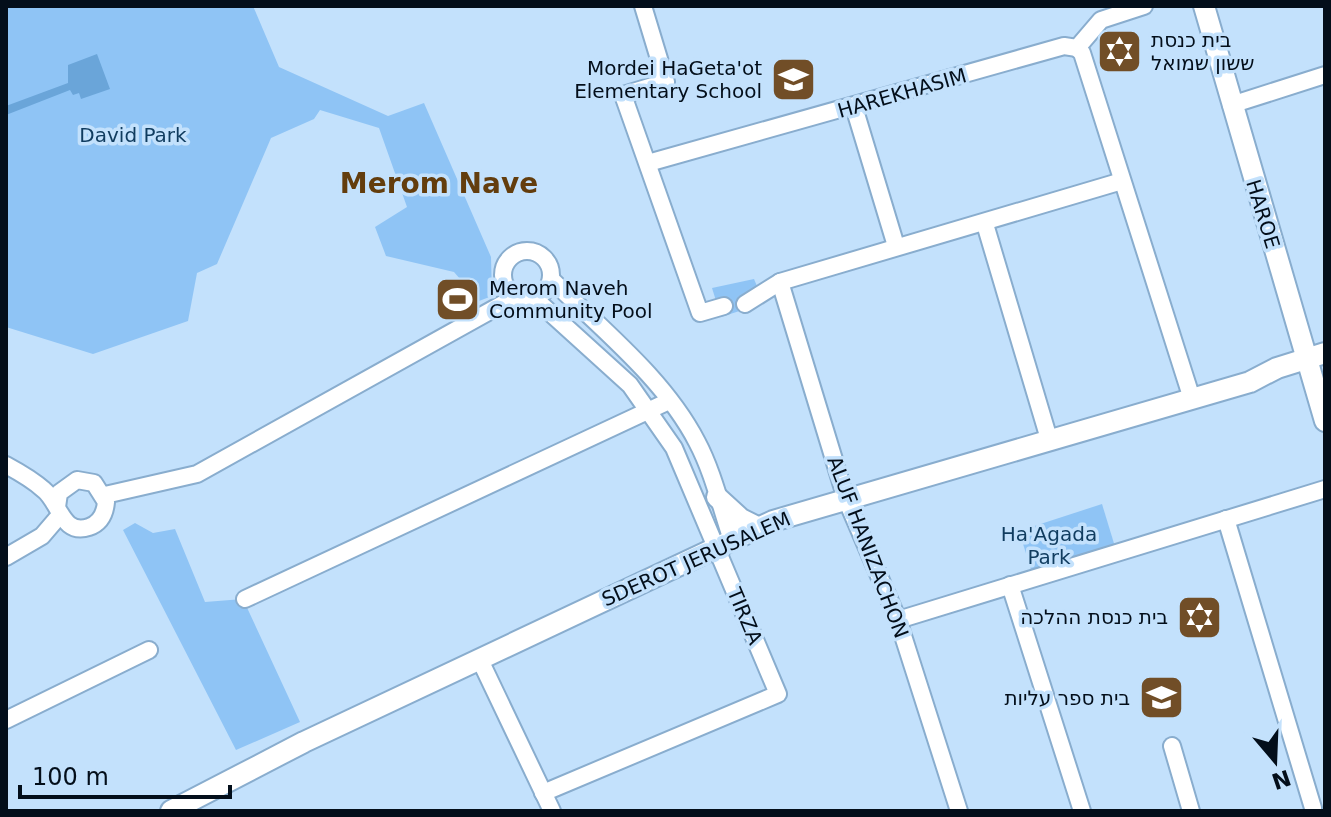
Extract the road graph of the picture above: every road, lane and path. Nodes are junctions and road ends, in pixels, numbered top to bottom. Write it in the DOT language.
graph roads {
  1 [pos="643,6"];
  2 [pos="1144,6"];
  3 [pos="1204,6"];
  4 [pos="1077,48"];
  5 [pos="1325,75"];
  6 [pos="1231,105"];
  7 [pos="854,107"];
  8 [pos="648,163"];
  9 [pos="1122,181"];
  10 [pos="985,224"];
  11 [pos="896,246"];
  12 [pos="551,279"];
  13 [pos="780,282"];
  14 [pos="515,297"];
  15 [pos="534,298"];
  16 [pos="745,304"];
  17 [pos="724,306"];
  18 [pos="1317,363"];
  19 [pos="1192,399"];
  20 [pos="669,401"];
  21 [pos="649,411"];
  22 [pos="1325,421"];
  23 [pos="1049,439"];
  24 [pos="6,465"];
  25 [pos="1325,489"];
  26 [pos="105,495"];
  27 [pos="717,497"];
  28 [pos="846,499"];
  29 [pos="58,511"];
  30 [pos="1226,519"];
  31 [pos="759,528"];
  32 [pos="724,544"];
  33 [pos="6,557"];
  34 [pos="1010,585"];
  35 [pos="245,599"];
  36 [pos="898,620"];
  37 [pos="149,650"];
  38 [pos="480,660"];
  39 [pos="6,720"];
  40 [pos="1172,746"];
  41 [pos="543,793"];
  42 [pos="1314,808"];
  43 [pos="171,811"];
  44 [pos="552,811"];
  45 [pos="959,811"];
  46 [pos="1082,811"];
  47 [pos="1191,811"];
  1 -- 8 [label="street"];
  2 -- 4 [label="street"];
  3 -- 6 [label="street, HAROE"];
  4 -- 7 [label="street, HAREKHASIM"];
  4 -- 9 [label="street"];
  5 -- 6 [label="street"];
  6 -- 18 [label="street, HAROE"];
  7 -- 8 [label="street, HAREKHASIM"];
  7 -- 11 [label="street"];
  8 -- 17 [label="street"];
  9 -- 10 [label="street"];
  9 -- 19 [label="street"];
  10 -- 11 [label="street"];
  10 -- 23 [label="street"];
  11 -- 13 [label="street"];
  12 -- 14 [label="street"];
  12 -- 15 [label="street"];
  12 -- 20 [label="street, TIRZA"];
  13 -- 16 [label="street"];
  13 -- 28 [label="street, ALUF HANIZACHON"];
  14 -- 15 [label="street"];
  14 -- 26 [label="street"];
  15 -- 21 [label="street, TIRZA"];
  18 -- 19 [label="street, SDEROT JERUSALEM"];
  18 -- 22 [label="street, HAROE"];
  19 -- 23 [label="street, SDEROT JERUSALEM"];
  20 -- 21 [label="street"];
  20 -- 27 [label="street, TIRZA"];
  21 -- 32 [label="street, TIRZA"];
  21 -- 35 [label="street"];
  23 -- 28 [label="street, SDEROT JERUSALEM"];
  24 -- 29 [label="street"];
  25 -- 30 [label="street"];
  26 -- 29 [label="street"];
  26 -- 29 [label="street"];
  27 -- 31 [label="street"];
  27 -- 32 [label="street, TIRZA"];
  28 -- 31 [label="street, SDEROT JERUSALEM"];
  28 -- 36 [label="street, ALUF HANIZACHON"];
  29 -- 33 [label="street"];
  30 -- 34 [label="street"];
  30 -- 42 [label="street"];
  31 -- 32 [label="street, SDEROT JERUSALEM"];
  32 -- 38 [label="street, SDEROT JERUSALEM"];
  32 -- 41 [label="street, TIRZA"];
  34 -- 36 [label="street"];
  34 -- 46 [label="street"];
  36 -- 45 [label="street, ALUF HANIZACHON"];
  37 -- 39 [label="street"];
  38 -- 41 [label="street"];
  38 -- 43 [label="street, SDEROT JERUSALEM"];
  40 -- 47 [label="street"];
  41 -- 44 [label="street"];
}
